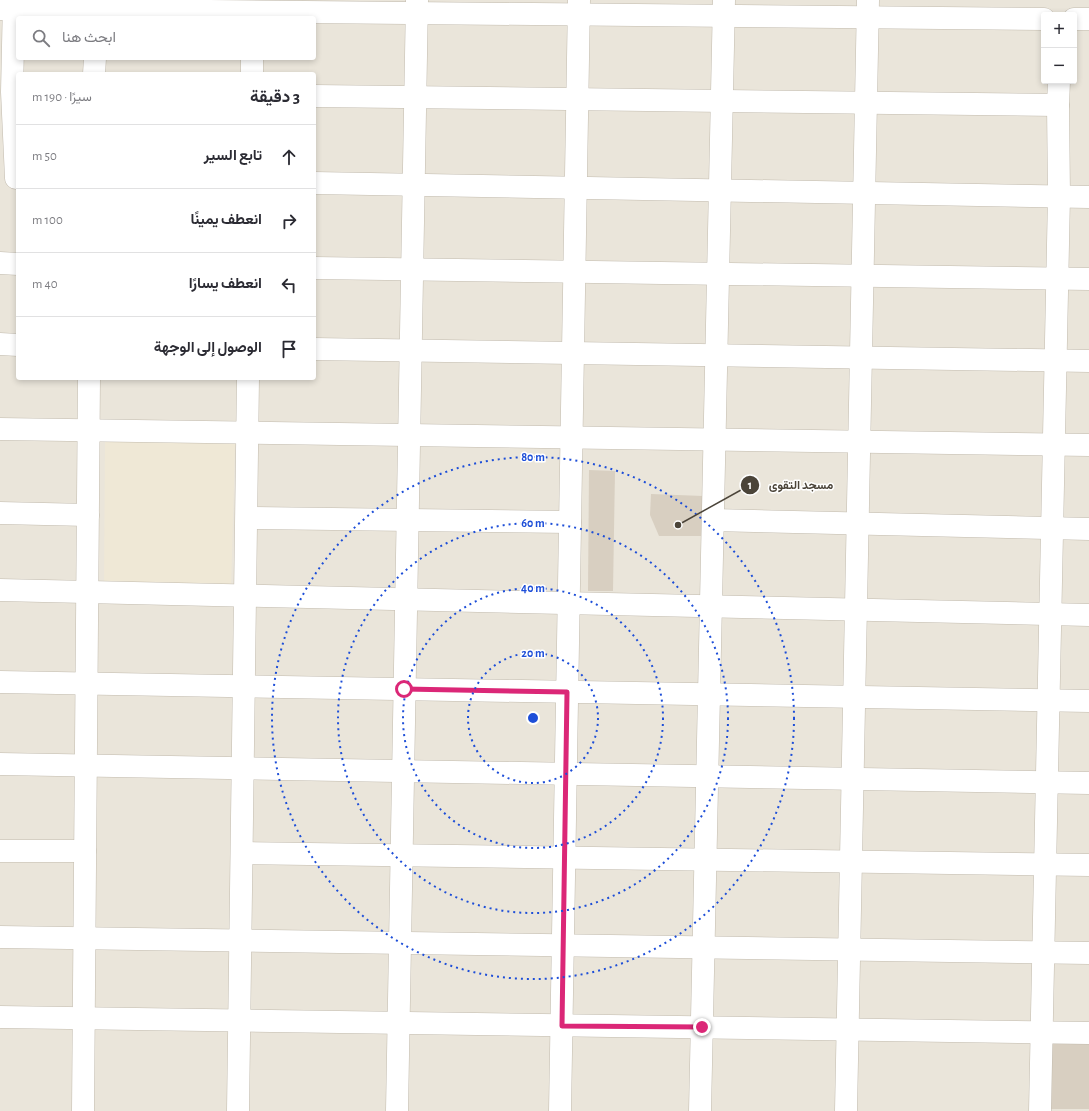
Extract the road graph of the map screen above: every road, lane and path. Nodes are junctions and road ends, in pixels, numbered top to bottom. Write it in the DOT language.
graph roads {
  1 [pos="9,6"];
  2 [pos="417,6"];
  3 [pos="579,7"];
  4 [pos="724,8"];
  5 [pos="96,9"];
  6 [pos="868,9"];
  7 [pos="253,10"];
  8 [pos="1041,19"];
  9 [pos="1077,19"];
  10 [pos="1089,19"];
  11 [pos="94,60"];
  12 [pos="252,60"];
  13 [pos="94,72"];
  14 [pos="252,72"];
  15 [pos="1059,84"];
  16 [pos="10,92"];
  17 [pos="316,96"];
  18 [pos="415,97"];
  19 [pos="578,99"];
  20 [pos="722,101"];
  21 [pos="866,103"];
  22 [pos="1058,105"];
  23 [pos="11,178"];
  24 [pos="316,183"];
  25 [pos="414,185"];
  26 [pos="576,188"];
  27 [pos="720,190"];
  28 [pos="864,193"];
  29 [pos="1059,196"];
  30 [pos="1089,197"];
  31 [pos="0,263"];
  32 [pos="16,264"];
  33 [pos="316,268"];
  34 [pos="412,269"];
  35 [pos="574,272"];
  36 [pos="718,274"];
  37 [pos="862,276"];
  38 [pos="1057,278"];
  39 [pos="1089,279"];
  40 [pos="0,344"];
  41 [pos="16,345"];
  42 [pos="316,349"];
  43 [pos="410,350"];
  44 [pos="573,353"];
  45 [pos="717,355"];
  46 [pos="861,357"];
  47 [pos="1056,360"];
  48 [pos="1089,361"];
  49 [pos="89,380"];
  50 [pos="248,380"];
  51 [pos="0,429"];
  52 [pos="89,431"];
  53 [pos="247,433"];
  54 [pos="409,435"];
  55 [pos="572,438"];
  56 [pos="715,440"];
  57 [pos="859,442"];
  58 [pos="1054,444"];
  59 [pos="1089,445"];
  60 [pos="0,513"];
  61 [pos="88,514"];
  62 [pos="247,518"];
  63 [pos="408,520"];
  64 [pos="713,520"];
  65 [pos="570,522"];
  66 [pos="858,523"];
  67 [pos="1052,528"];
  68 [pos="1089,529"];
  69 [pos="0,590"];
  70 [pos="87,592"];
  71 [pos="245,596"];
  72 [pos="406,599"];
  73 [pos="569,603"];
  74 [pos="711,606"];
  75 [pos="856,609"];
  76 [pos="1050,614"];
  77 [pos="1089,615"];
  78 [pos="0,682"];
  79 [pos="86,684"];
  80 [pos="244,686"];
  81 [pos="404,689"];
  82 [pos="567,692"];
  83 [pos="709,694"];
  84 [pos="854,696"];
  85 [pos="1048,700"];
  86 [pos="1089,700"];
  87 [pos="0,764"];
  88 [pos="86,766"];
  89 [pos="242,768"];
  90 [pos="403,771"];
  91 [pos="566,774"];
  92 [pos="708,776"];
  93 [pos="852,779"];
  94 [pos="1047,782"];
  95 [pos="1089,783"];
  96 [pos="0,851"];
  97 [pos="85,851"];
  98 [pos="242,853"];
  99 [pos="401,855"];
  100 [pos="565,857"];
  101 [pos="706,859"];
  102 [pos="851,861"];
  103 [pos="1045,864"];
  104 [pos="1089,865"];
  105 [pos="0,937"];
  106 [pos="84,938"];
  107 [pos="240,941"];
  108 [pos="400,943"];
  109 [pos="563,945"];
  110 [pos="704,947"];
  111 [pos="849,949"];
  112 [pos="1043,952"];
  113 [pos="1089,953"];
  114 [pos="0,1018"];
  115 [pos="84,1018"];
  116 [pos="239,1021"];
  117 [pos="398,1023"];
  118 [pos="562,1026"];
  119 [pos="702,1027"];
  120 [pos="848,1030"];
  121 [pos="1042,1032"];
  122 [pos="1089,1033"];
  123 [pos="83,1111"];
  124 [pos="238,1111"];
  125 [pos="397,1111"];
  126 [pos="560,1111"];
  127 [pos="700,1111"];
  128 [pos="846,1111"];
  129 [pos="1040,1111"];
  1 -- 5 [label="street"];
  1 -- 16 [label="street"];
  2 -- 3 [label="street"];
  2 -- 7 [label="street"];
  2 -- 18 [label="street"];
  3 -- 4 [label="street"];
  3 -- 19 [label="street"];
  4 -- 6 [label="street"];
  4 -- 20 [label="street"];
  5 -- 7 [label="street"];
  6 -- 8 [label="street"];
  6 -- 21 [label="street"];
  9 -- 10 [label="street"];
  11 -- 13 [label="street"];
  12 -- 14 [label="street"];
  15 -- 22 [label="street"];
  16 -- 23 [label="street"];
  17 -- 18 [label="street"];
  18 -- 19 [label="street"];
  18 -- 25 [label="street"];
  19 -- 20 [label="street"];
  19 -- 26 [label="street"];
  20 -- 21 [label="street"];
  20 -- 27 [label="street"];
  21 -- 22 [label="street"];
  21 -- 28 [label="street"];
  22 -- 29 [label="street"];
  24 -- 25 [label="street"];
  25 -- 26 [label="street"];
  25 -- 34 [label="street"];
  26 -- 27 [label="street"];
  26 -- 35 [label="street"];
  27 -- 28 [label="street"];
  27 -- 36 [label="street"];
  28 -- 29 [label="street"];
  28 -- 37 [label="street"];
  29 -- 30 [label="street"];
  29 -- 38 [label="street"];
  31 -- 32 [label="street"];
  33 -- 34 [label="street"];
  34 -- 35 [label="street"];
  34 -- 43 [label="street"];
  35 -- 36 [label="street"];
  35 -- 44 [label="street"];
  36 -- 37 [label="street"];
  36 -- 45 [label="street"];
  37 -- 38 [label="street"];
  37 -- 46 [label="street"];
  38 -- 39 [label="street"];
  38 -- 47 [label="street"];
  40 -- 41 [label="street"];
  42 -- 43 [label="street"];
  43 -- 44 [label="street"];
  43 -- 54 [label="street"];
  44 -- 45 [label="street"];
  44 -- 55 [label="street"];
  45 -- 46 [label="street"];
  45 -- 56 [label="street"];
  46 -- 47 [label="street"];
  46 -- 57 [label="street"];
  47 -- 48 [label="street"];
  47 -- 58 [label="street"];
  49 -- 52 [label="street"];
  50 -- 53 [label="street"];
  51 -- 52 [label="street"];
  52 -- 53 [label="street"];
  52 -- 61 [label="street"];
  53 -- 54 [label="street"];
  53 -- 62 [label="street"];
  54 -- 55 [label="street"];
  54 -- 63 [label="street"];
  55 -- 56 [label="street"];
  55 -- 65 [label="street"];
  56 -- 57 [label="street"];
  56 -- 64 [label="street"];
  57 -- 58 [label="street"];
  57 -- 66 [label="street"];
  58 -- 59 [label="street"];
  58 -- 67 [label="street"];
  60 -- 61 [label="street"];
  61 -- 70 [label="street"];
  62 -- 63 [label="street"];
  62 -- 71 [label="street"];
  63 -- 65 [label="street"];
  63 -- 72 [label="street"];
  64 -- 66 [label="street"];
  64 -- 74 [label="street"];
  65 -- 73 [label="street"];
  66 -- 67 [label="street"];
  66 -- 75 [label="street"];
  67 -- 68 [label="street"];
  67 -- 76 [label="street"];
  69 -- 70 [label="street"];
  70 -- 71 [label="street"];
  70 -- 79 [label="street"];
  71 -- 72 [label="street"];
  71 -- 80 [label="street"];
  72 -- 73 [label="street"];
  72 -- 81 [label="street"];
  73 -- 74 [label="street"];
  73 -- 82 [label="street"];
  74 -- 75 [label="street"];
  74 -- 83 [label="street"];
  75 -- 76 [label="street"];
  75 -- 84 [label="street"];
  76 -- 77 [label="street"];
  76 -- 85 [label="street"];
  78 -- 79 [label="street"];
  79 -- 80 [label="street"];
  79 -- 88 [label="street"];
  80 -- 81 [label="street"];
  80 -- 89 [label="street"];
  81 -- 82 [label="street"];
  81 -- 90 [label="street"];
  82 -- 83 [label="street"];
  82 -- 91 [label="street"];
  83 -- 84 [label="street"];
  83 -- 92 [label="street"];
  84 -- 85 [label="street"];
  84 -- 93 [label="street"];
  85 -- 86 [label="street"];
  85 -- 94 [label="street"];
  87 -- 88 [label="street"];
  88 -- 89 [label="street"];
  88 -- 97 [label="street"];
  89 -- 90 [label="street"];
  89 -- 98 [label="street"];
  90 -- 91 [label="street"];
  90 -- 99 [label="street"];
  91 -- 92 [label="street"];
  91 -- 100 [label="street"];
  92 -- 93 [label="street"];
  92 -- 101 [label="street"];
  93 -- 94 [label="street"];
  93 -- 102 [label="street"];
  94 -- 95 [label="street"];
  94 -- 103 [label="street"];
  96 -- 97 [label="street"];
  97 -- 106 [label="street"];
  98 -- 99 [label="street"];
  98 -- 107 [label="street"];
  99 -- 100 [label="street"];
  99 -- 108 [label="street"];
  100 -- 101 [label="street"];
  100 -- 109 [label="street"];
  101 -- 102 [label="street"];
  101 -- 110 [label="street"];
  102 -- 103 [label="street"];
  102 -- 111 [label="street"];
  103 -- 104 [label="street"];
  103 -- 112 [label="street"];
  105 -- 106 [label="street"];
  106 -- 107 [label="street"];
  106 -- 115 [label="street"];
  107 -- 108 [label="street"];
  107 -- 116 [label="street"];
  108 -- 109 [label="street"];
  108 -- 117 [label="street"];
  109 -- 110 [label="street"];
  109 -- 118 [label="street"];
  110 -- 111 [label="street"];
  110 -- 119 [label="street"];
  111 -- 112 [label="street"];
  111 -- 120 [label="street"];
  112 -- 113 [label="street"];
  112 -- 121 [label="street"];
  114 -- 115 [label="street"];
  115 -- 116 [label="street"];
  115 -- 123 [label="street"];
  116 -- 117 [label="street"];
  116 -- 124 [label="street"];
  117 -- 118 [label="street"];
  117 -- 125 [label="street"];
  118 -- 119 [label="street"];
  118 -- 126 [label="street"];
  119 -- 120 [label="street"];
  119 -- 127 [label="street"];
  120 -- 121 [label="street"];
  120 -- 128 [label="street"];
  121 -- 122 [label="street"];
  121 -- 129 [label="street"];
}
